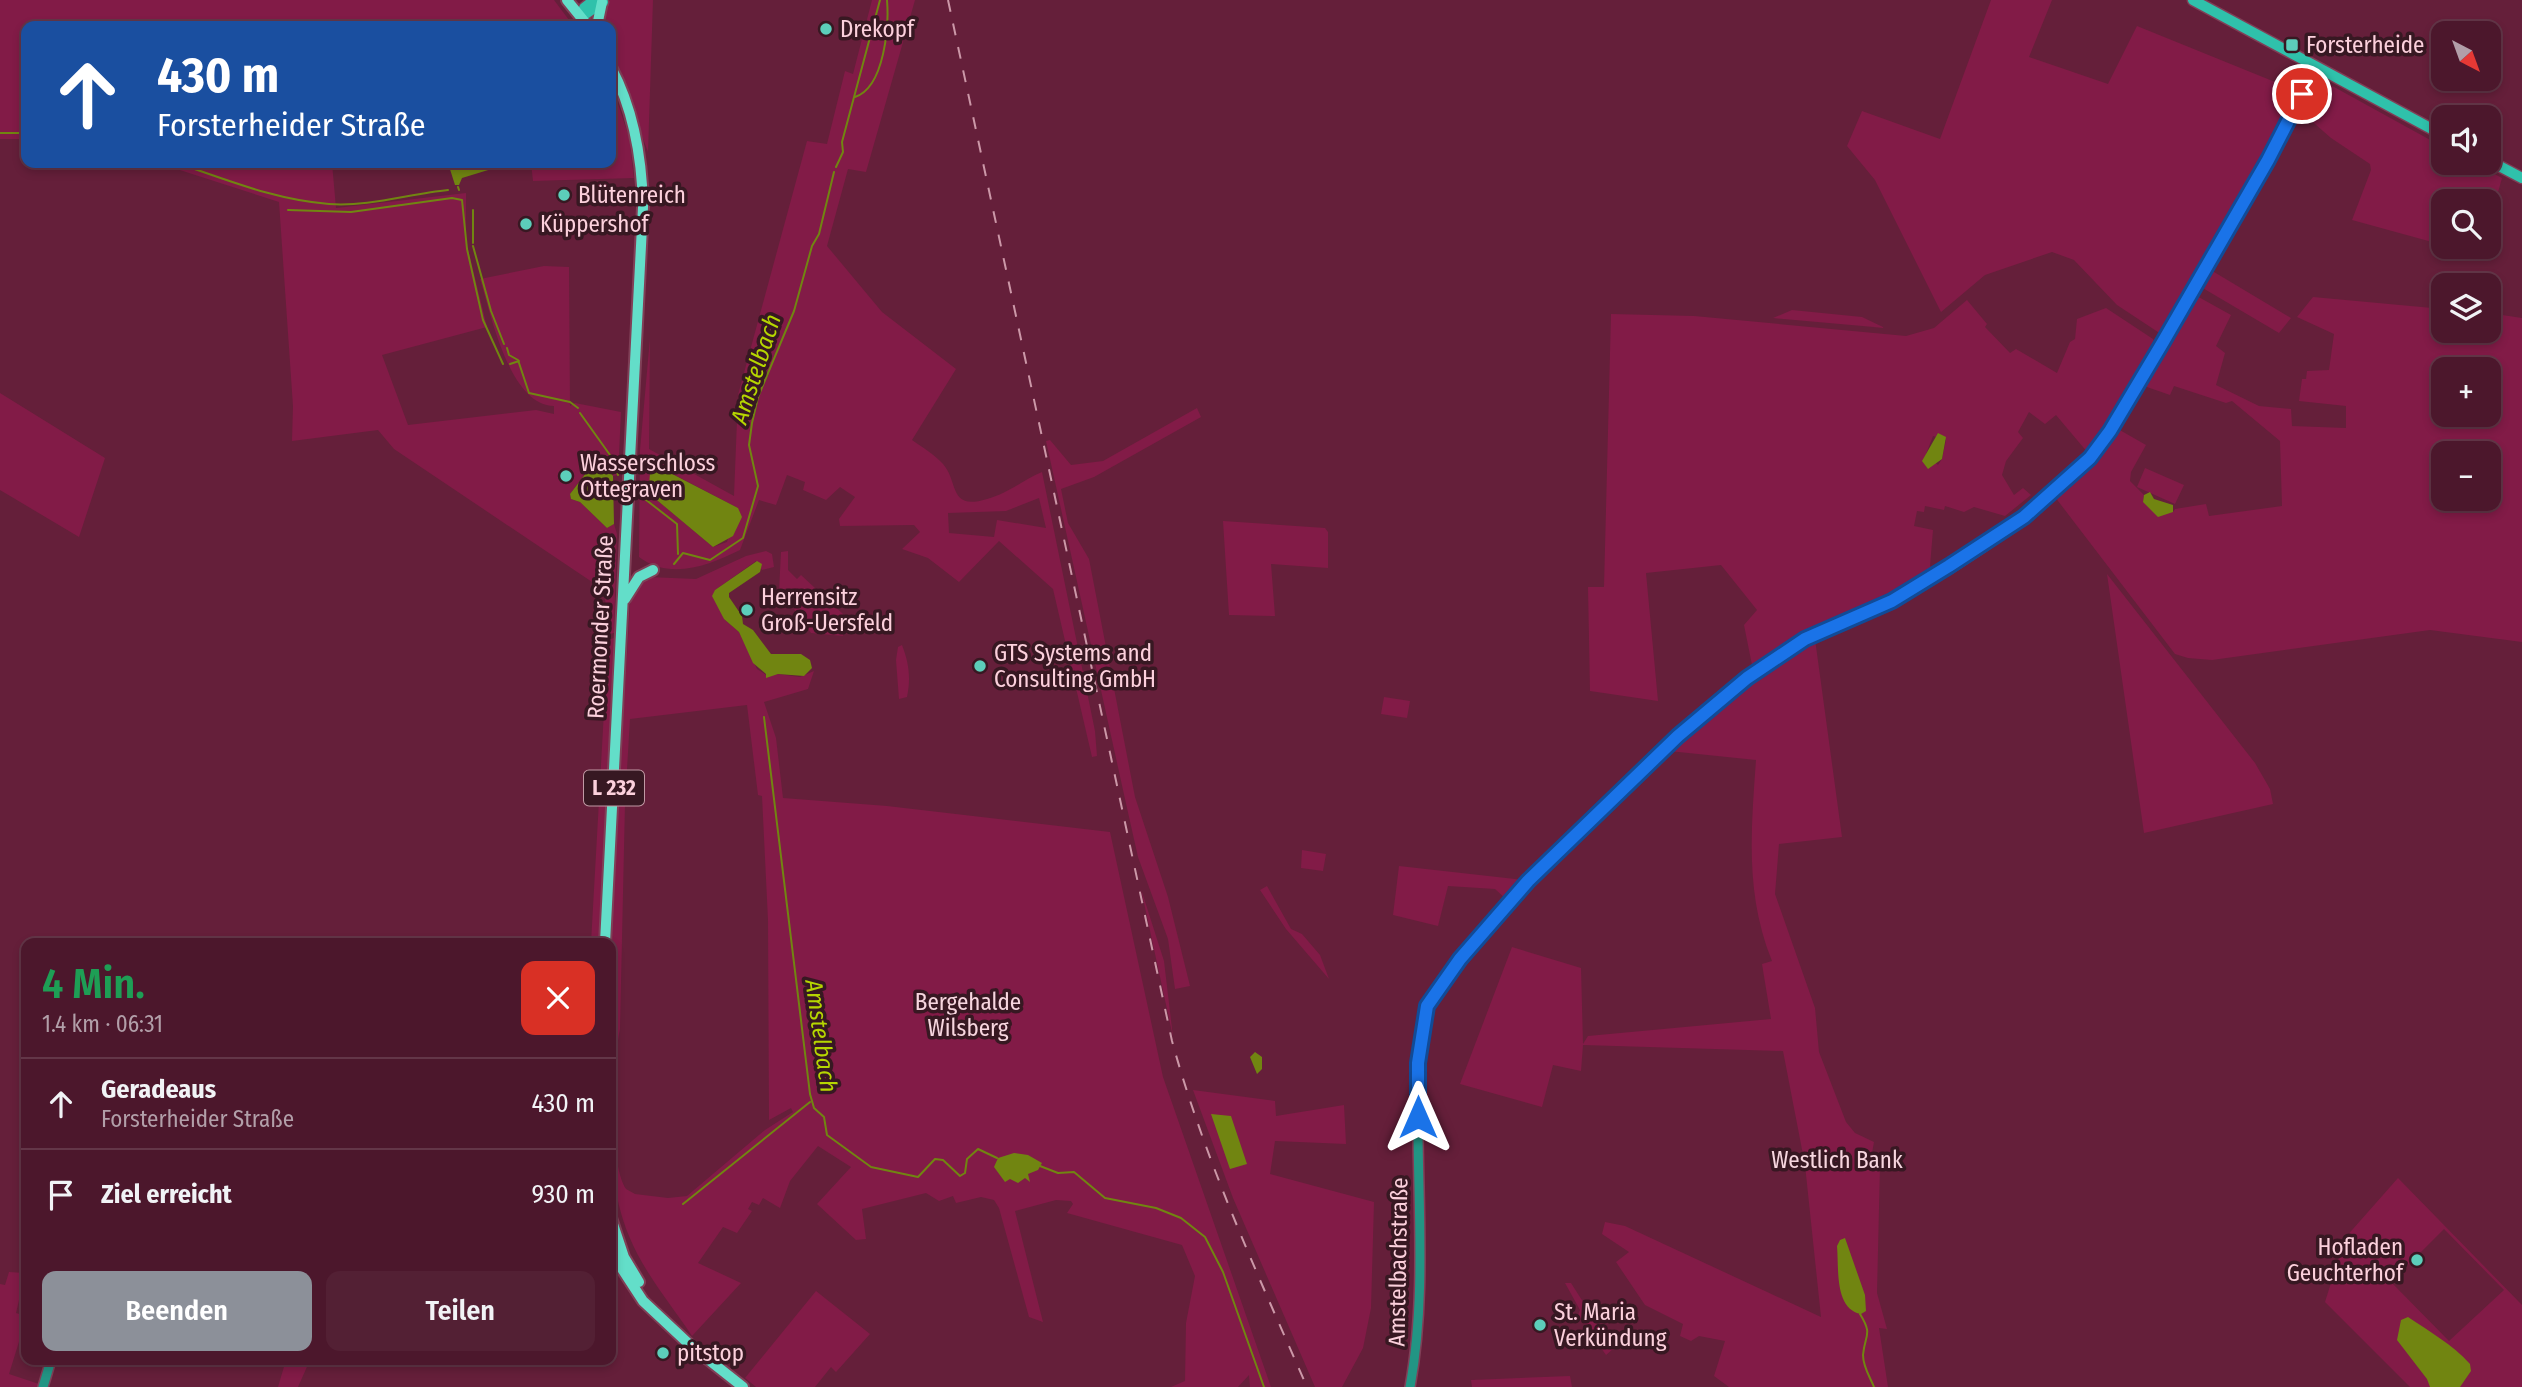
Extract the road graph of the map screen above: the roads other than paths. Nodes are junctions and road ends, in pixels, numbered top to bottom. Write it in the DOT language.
graph roads {
  1 [pos="567,0"];
  2 [pos="2193,0"];
  3 [pos="600,1"];
  4 [pos="581,16"];
  5 [pos="584,21"];
  6 [pos="598,21"];
  7 [pos="2314,66"];
  8 [pos="616,79"];
  9 [pos="2431,129"];
  10 [pos="2501,167"];
  11 [pos="2522,178"];
  12 [pos="653,570"];
  13 [pos="622,605"];
  14 [pos="605,938"];
  15 [pos="616,1233"];
  16 [pos="616,1260"];
  17 [pos="666,1322"];
  18 [pos="50,1365"];
  19 [pos="43,1387"];
  20 [pos="743,1387"];
  21 [pos="1410,1387"];
  1 -- 4 [label="main road"];
  2 -- 7 [label="main road"];
  3 -- 4 [label="main road"];
  3 -- 6 [label="main road"];
  4 -- 5 [label="main road"];
  7 -- 9 [label="main road"];
  7 -- 21 [label="street, Amstelbachstraße"];
  8 -- 13 [label="main road, Roermonder Straße / L 232"];
  10 -- 11 [label="main road"];
  12 -- 13 [label="main road"];
  13 -- 14 [label="main road, Roermonder Straße / L 232"];
  15 -- 17 [label="main road"];
  16 -- 17 [label="main road"];
  17 -- 20 [label="main road"];
  18 -- 19 [label="street"];
}
